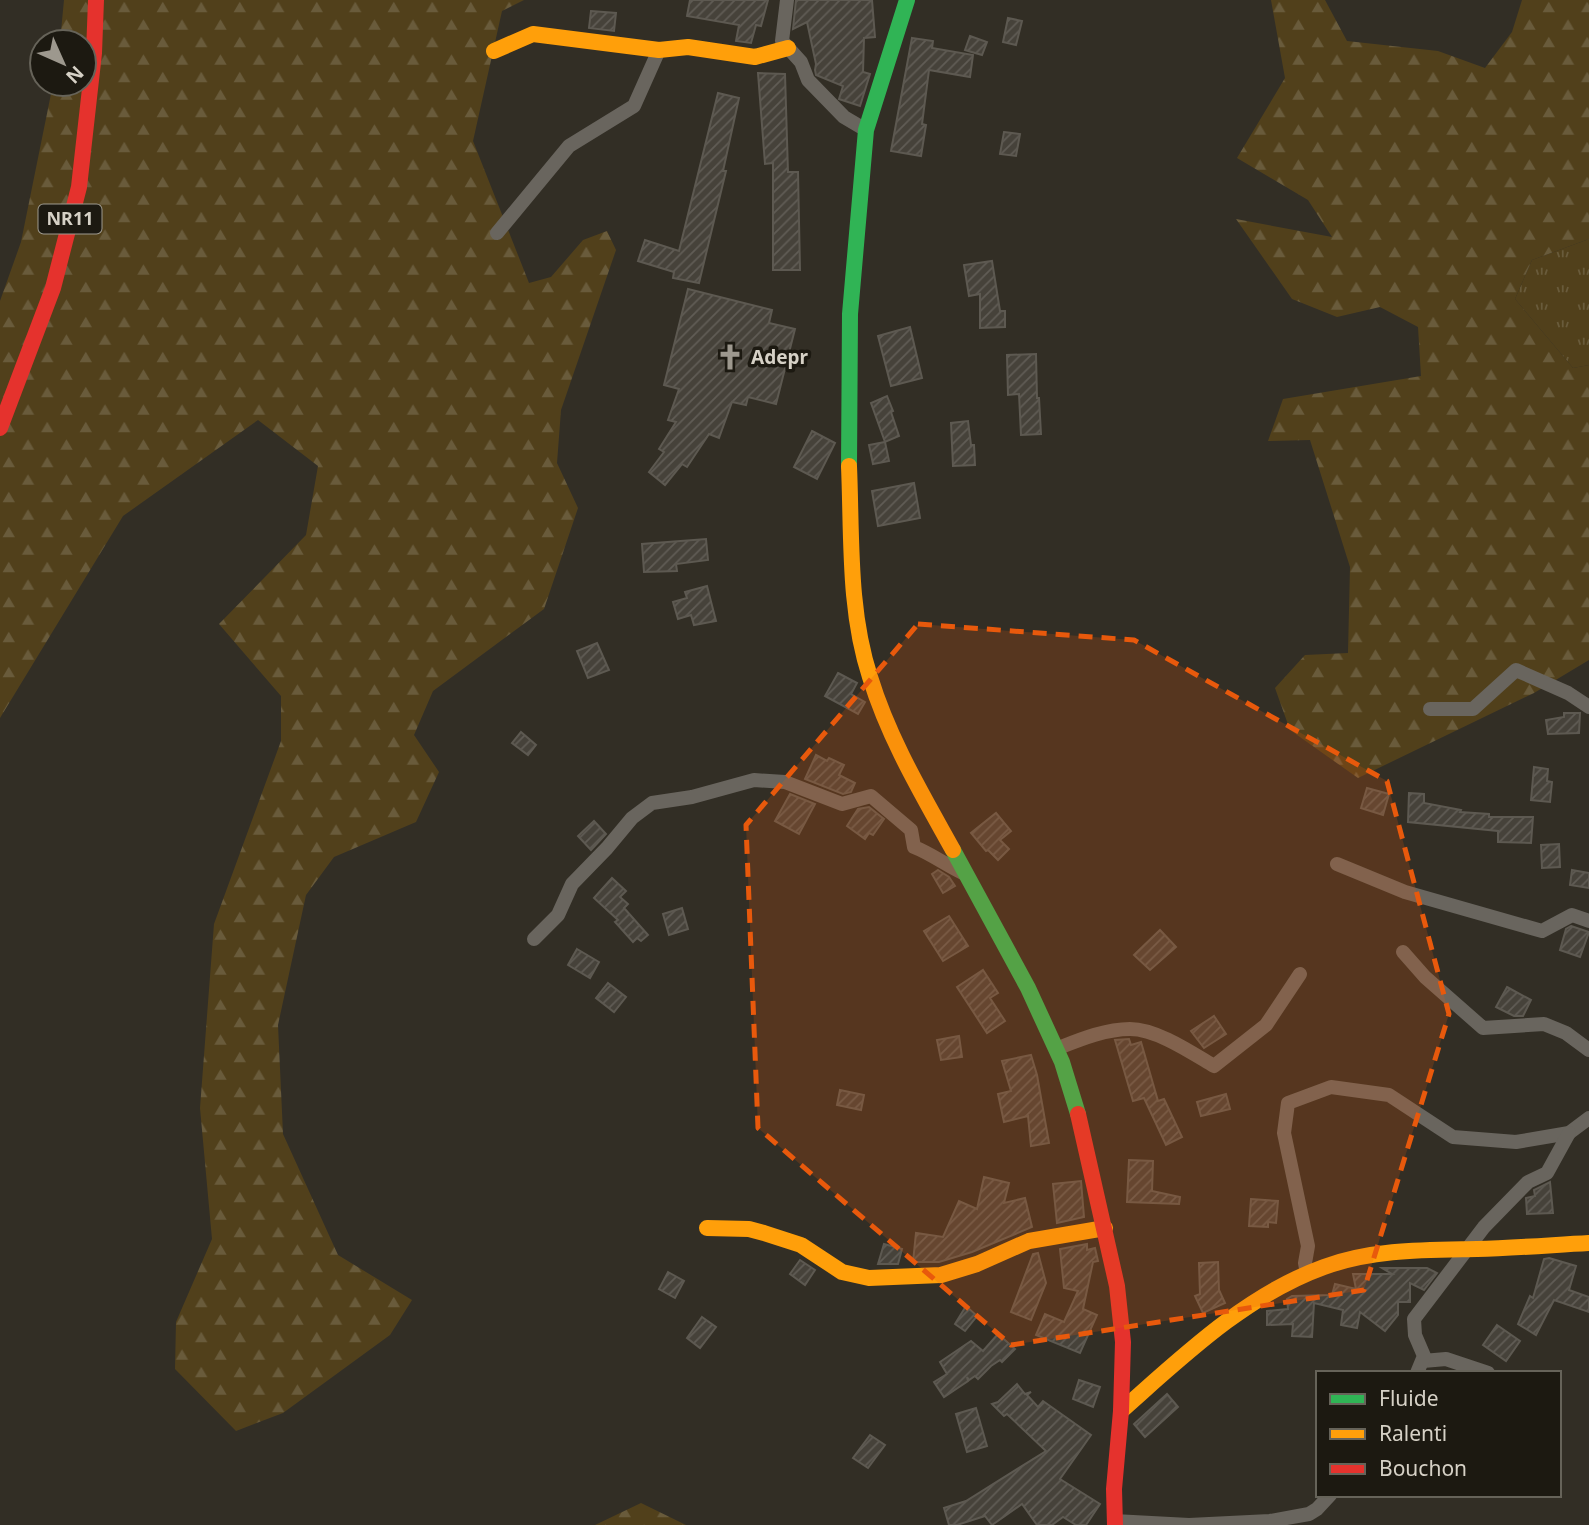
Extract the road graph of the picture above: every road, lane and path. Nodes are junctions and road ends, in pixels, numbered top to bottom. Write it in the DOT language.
graph roads {
  1 [pos="96,0"];
  2 [pos="787,0"];
  3 [pos="907,0"];
  4 [pos="788,48"];
  5 [pos="659,50"];
  6 [pos="494,51"];
  7 [pos="866,130"];
  8 [pos="497,233"];
  9 [pos="0,428"];
  10 [pos="1589,707"];
  11 [pos="1430,709"];
  12 [pos="1337,864"];
  13 [pos="966,875"];
  14 [pos="1589,921"];
  15 [pos="534,939"];
  16 [pos="1403,952"];
  17 [pos="1300,974"];
  18 [pos="1056,1049"];
  19 [pos="1589,1050"];
  20 [pos="1589,1118"];
  21 [pos="1569,1133"];
  22 [pos="707,1228"];
  23 [pos="1105,1228"];
  24 [pos="1589,1243"];
  25 [pos="1467,1249"];
  26 [pos="1307,1274"];
  27 [pos="1420,1367"];
  28 [pos="1482,1371"];
  29 [pos="1121,1411"];
  30 [pos="1328,1497"];
  31 [pos="1114,1523"];
  1 -- 9 [label="main road, NR11"];
  2 -- 4 [label="street"];
  3 -- 7 [label="main road"];
  4 -- 5 [label="main road"];
  4 -- 7 [label="street"];
  5 -- 6 [label="main road"];
  5 -- 8 [label="street"];
  7 -- 13 [label="main road"];
  10 -- 11 [label="street"];
  12 -- 14 [label="street"];
  13 -- 15 [label="street"];
  13 -- 18 [label="main road"];
  16 -- 19 [label="street"];
  17 -- 18 [label="street"];
  18 -- 23 [label="main road"];
  20 -- 21 [label="street"];
  21 -- 25 [label="street"];
  21 -- 26 [label="street"];
  22 -- 23 [label="main road"];
  23 -- 29 [label="main road"];
  24 -- 25 [label="main road"];
  25 -- 26 [label="main road"];
  25 -- 27 [label="street"];
  26 -- 29 [label="main road"];
  27 -- 28 [label="street"];
  29 -- 31 [label="main road"];
  30 -- 31 [label="street"];
}
